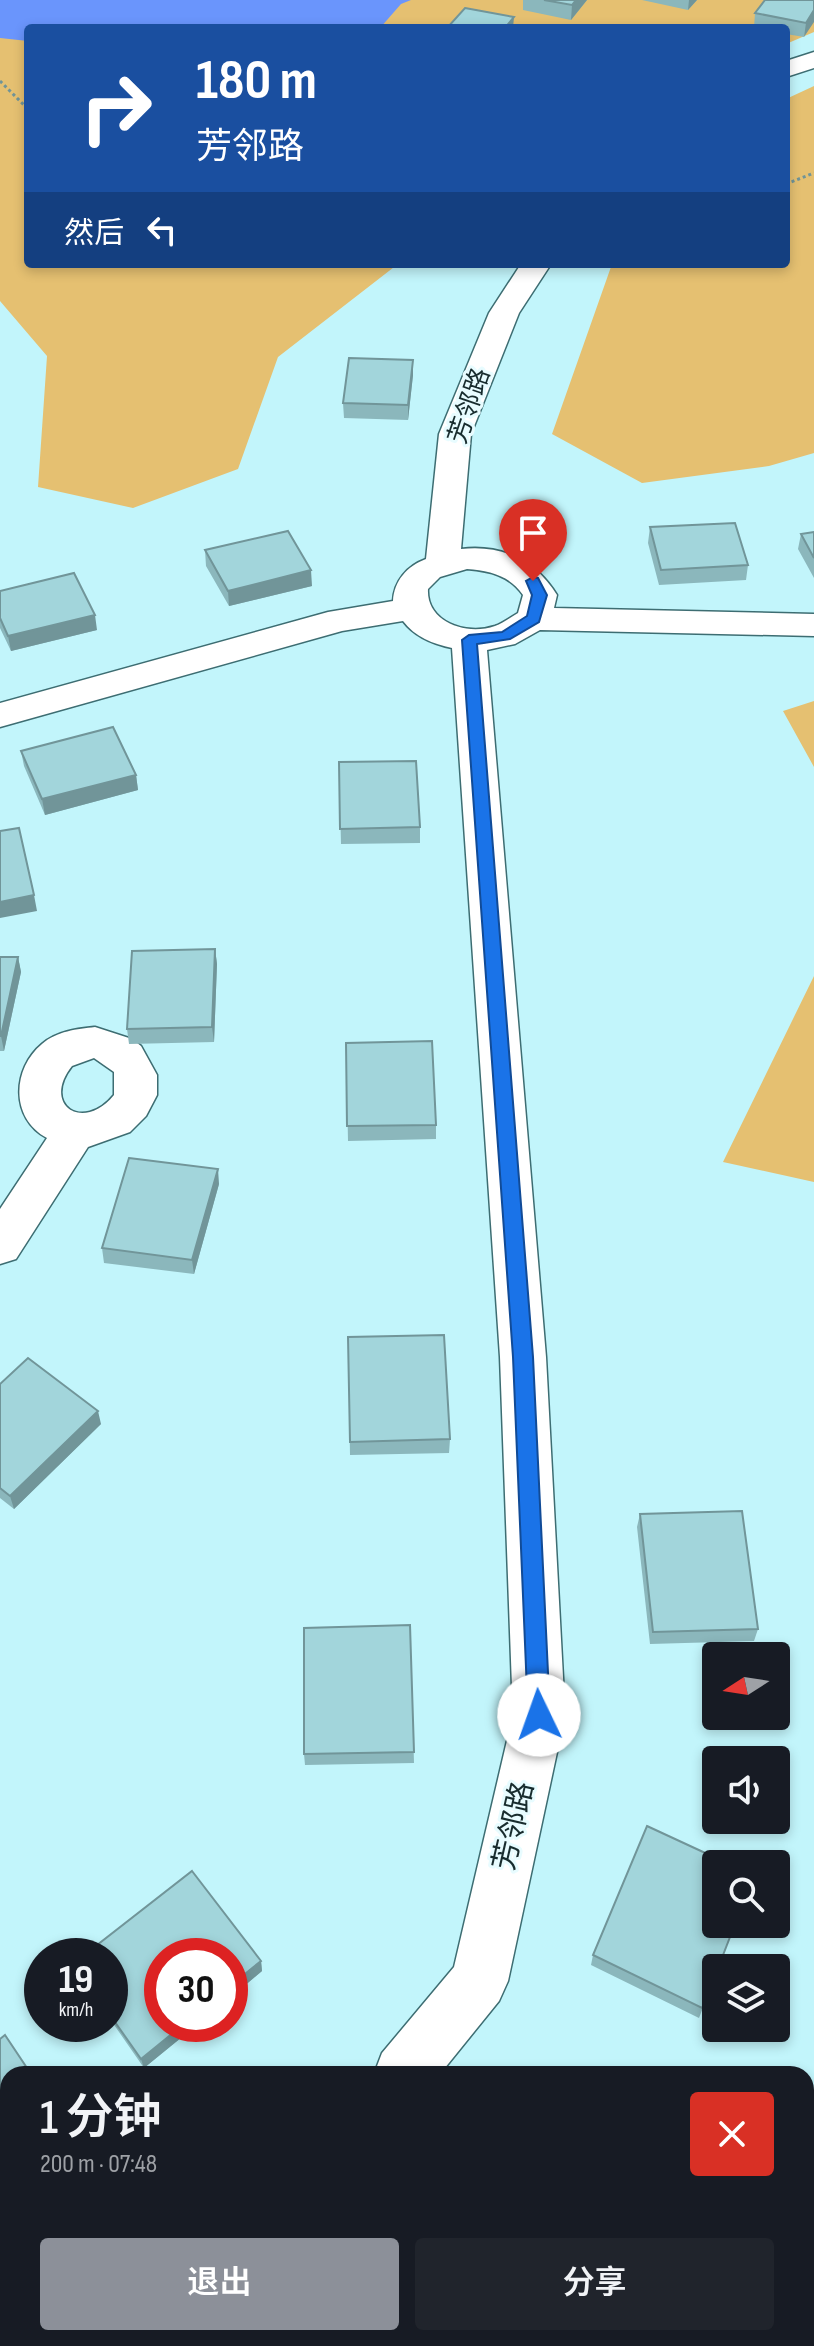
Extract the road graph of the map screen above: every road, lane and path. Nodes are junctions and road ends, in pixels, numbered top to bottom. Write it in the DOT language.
graph roads {
  1 [pos="814,60"];
  2 [pos="790,68"];
  3 [pos="0,81"];
  4 [pos="24,105"];
  5 [pos="814,173"];
  6 [pos="790,182"];
  7 [pos="533,268"];
  8 [pos="443,562"];
  9 [pos="410,609"];
  10 [pos="534,619"];
  11 [pos="814,625"];
  12 [pos="469,640"];
  13 [pos="0,715"];
  14 [pos="74,1132"];
  15 [pos="0,1246"];
  16 [pos="410,2066"];
  1 -- 2 [label="street"];
  3 -- 4 [label="path"];
  5 -- 6 [label="path"];
  7 -- 8 [label="street, 芳邻路"];
  8 -- 9 [label="street"];
  8 -- 10 [label="street"];
  9 -- 12 [label="street"];
  9 -- 13 [label="street"];
  10 -- 11 [label="street"];
  10 -- 12 [label="street"];
  12 -- 16 [label="street, 芳邻路"];
  14 -- 15 [label="street"];
}
